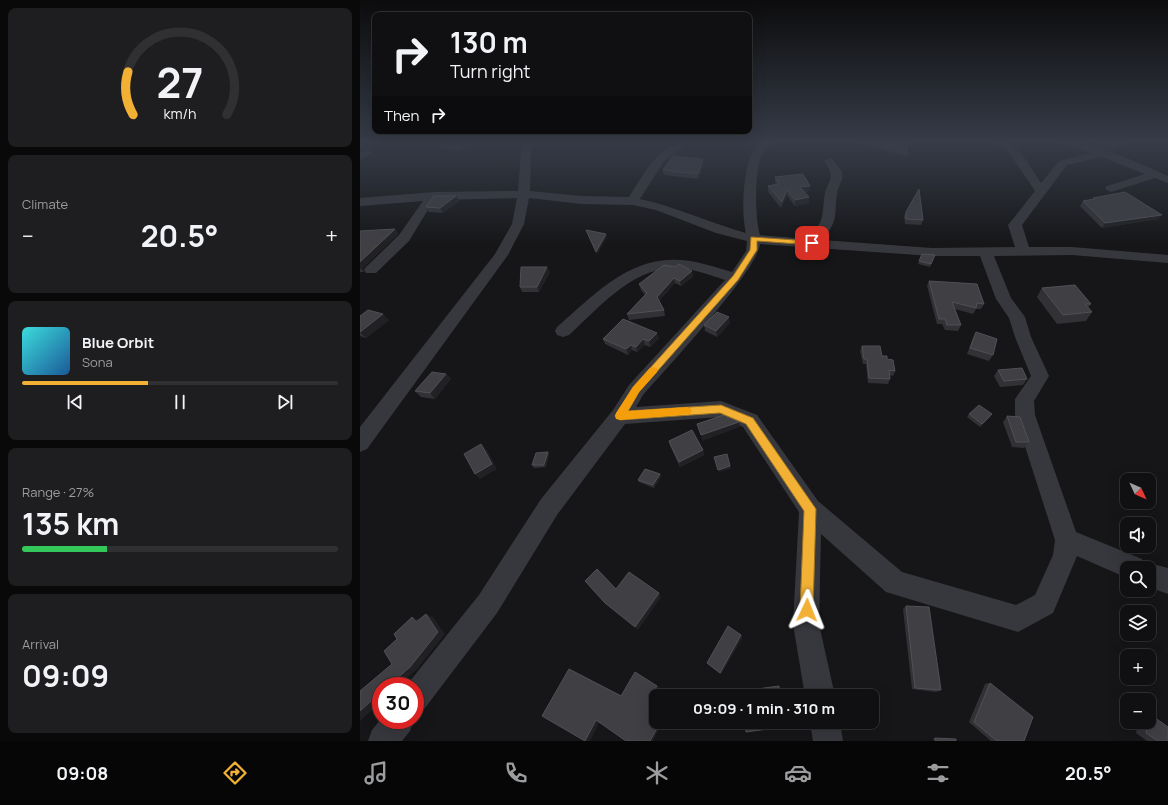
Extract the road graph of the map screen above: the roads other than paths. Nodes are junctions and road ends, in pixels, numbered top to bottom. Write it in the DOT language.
graph roads {
  1 [pos="525,176"];
  2 [pos="650,176"];
  3 [pos="752,176"];
  4 [pos="836,176"];
  5 [pos="1030,176"];
  6 [pos="1053,176"];
  7 [pos="1152,176"];
  8 [pos="1156,176"];
  9 [pos="1168,180"];
  10 [pos="1111,188"];
  11 [pos="1041,191"];
  12 [pos="524,194"];
  13 [pos="434,196"];
  14 [pos="360,202"];
  15 [pos="375,202"];
  16 [pos="633,202"];
  17 [pos="360,211"];
  18 [pos="754,239"];
  19 [pos="812,243"];
  20 [pos="1023,251"];
  21 [pos="986,253"];
  22 [pos="1168,260"];
  23 [pos="371,270"];
  24 [pos="736,278"];
  25 [pos="563,331"];
  26 [pos="620,416"];
  27 [pos="361,441"];
  28 [pos="810,509"];
  29 [pos="1067,540"];
  30 [pos="1120,562"];
  31 [pos="1156,577"];
  32 [pos="1168,581"];
  33 [pos="424,686"];
  34 [pos="819,689"];
  35 [pos="392,729"];
  36 [pos="826,729"];
  37 [pos="383,741"];
  38 [pos="828,741"];
  1 -- 12 [label="street"];
  2 -- 16 [label="street"];
  3 -- 18 [label="street"];
  4 -- 19 [label="street"];
  5 -- 11 [label="street"];
  6 -- 11 [label="street"];
  7 -- 10 [label="street"];
  8 -- 9 [label="street"];
  11 -- 20 [label="street"];
  12 -- 13 [label="street"];
  12 -- 16 [label="street"];
  12 -- 27 [label="street"];
  13 -- 15 [label="street"];
  13 -- 23 [label="street"];
  14 -- 15 [label="street"];
  15 -- 17 [label="street"];
  16 -- 18 [label="street"];
  18 -- 19 [label="street"];
  18 -- 24 [label="street"];
  19 -- 21 [label="street"];
  20 -- 21 [label="street"];
  20 -- 22 [label="street"];
  21 -- 29 [label="street"];
  24 -- 25 [label="street"];
  24 -- 26 [label="street"];
  26 -- 28 [label="street"];
  26 -- 33 [label="street"];
  28 -- 29 [label="street"];
  28 -- 34 [label="street"];
  29 -- 30 [label="street"];
  31 -- 32 [label="street"];
  35 -- 37 [label="street"];
  36 -- 38 [label="street"];
}
